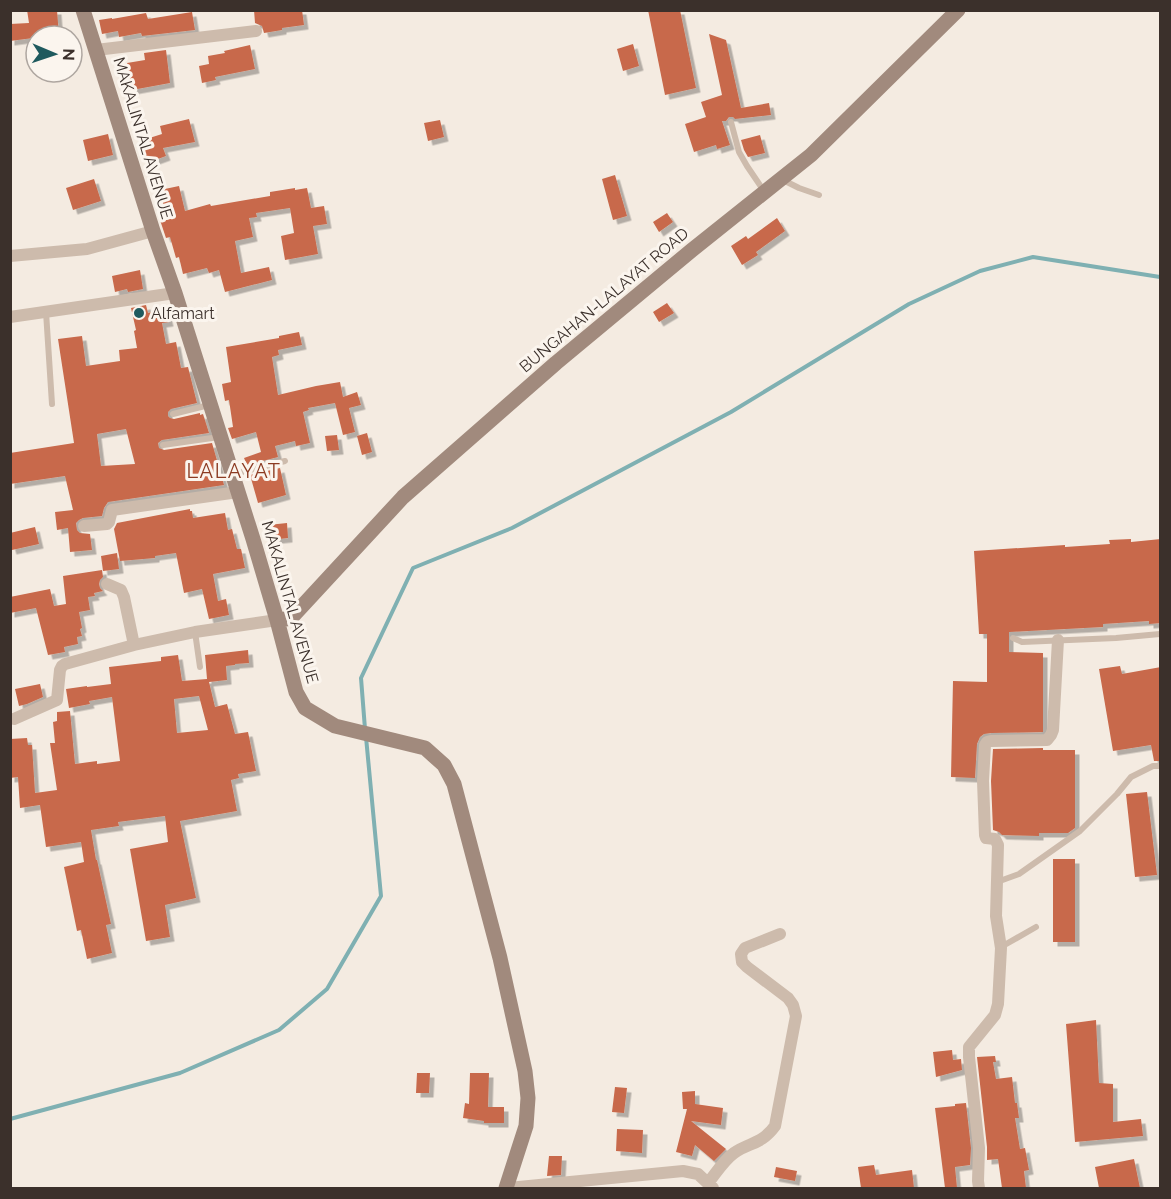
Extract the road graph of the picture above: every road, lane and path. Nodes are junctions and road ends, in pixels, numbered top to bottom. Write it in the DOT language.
graph roads {
  1 [pos="83,10"];
  2 [pos="958,10"];
  3 [pos="256,31"];
  4 [pos="96,50"];
  5 [pos="730,122"];
  6 [pos="781,179"];
  7 [pos="765,192"];
  8 [pos="819,195"];
  9 [pos="153,231"];
  10 [pos="10,256"];
  11 [pos="175,293"];
  12 [pos="46,312"];
  13 [pos="10,317"];
  14 [pos="52,404"];
  15 [pos="210,404"];
  16 [pos="173,414"];
  17 [pos="220,437"];
  18 [pos="163,445"];
  19 [pos="285,461"];
  20 [pos="232,474"];
  21 [pos="238,492"];
  22 [pos="84,526"];
  23 [pos="107,584"];
  24 [pos="278,620"];
  25 [pos="195,632"];
  26 [pos="1161,634"];
  27 [pos="1013,638"];
  28 [pos="1058,640"];
  29 [pos="134,645"];
  30 [pos="200,667"];
  31 [pos="14,719"];
  32 [pos="1161,766"];
  33 [pos="996,883"];
  34 [pos="1036,927"];
  35 [pos="780,934"];
  36 [pos="1001,948"];
  37 [pos="711,1186"];
  38 [pos="507,1188"];
  39 [pos="979,1188"];
  1 -- 4 [label="main road, MAKALINTAL AVENUE"];
  2 -- 6 [label="main road, BUNGAHAN-LALAYAT ROAD"];
  3 -- 4 [label="street"];
  4 -- 9 [label="main road, MAKALINTAL AVENUE"];
  5 -- 7 [label="lane"];
  6 -- 7 [label="main road, BUNGAHAN-LALAYAT ROAD"];
  6 -- 8 [label="lane"];
  7 -- 24 [label="main road, BUNGAHAN-LALAYAT ROAD"];
  9 -- 10 [label="street"];
  9 -- 11 [label="main road, MAKALINTAL AVENUE"];
  11 -- 12 [label="street"];
  11 -- 15 [label="main road, MAKALINTAL AVENUE"];
  12 -- 13 [label="street"];
  12 -- 14 [label="lane"];
  15 -- 16 [label="lane"];
  15 -- 17 [label="main road, MAKALINTAL AVENUE"];
  17 -- 18 [label="lane"];
  17 -- 20 [label="main road, MAKALINTAL AVENUE"];
  19 -- 20 [label="lane"];
  20 -- 21 [label="main road, MAKALINTAL AVENUE"];
  21 -- 22 [label="street"];
  21 -- 24 [label="main road, MAKALINTAL AVENUE"];
  23 -- 29 [label="street"];
  24 -- 25 [label="street"];
  24 -- 38 [label="main road, MAKALINTAL AVENUE"];
  25 -- 29 [label="street"];
  25 -- 30 [label="lane"];
  26 -- 28 [label="lane"];
  27 -- 28 [label="lane"];
  28 -- 33 [label="street"];
  29 -- 31 [label="street"];
  32 -- 33 [label="lane"];
  33 -- 36 [label="street"];
  34 -- 36 [label="lane"];
  35 -- 37 [label="street"];
  36 -- 39 [label="street"];
  37 -- 38 [label="street"];
}
